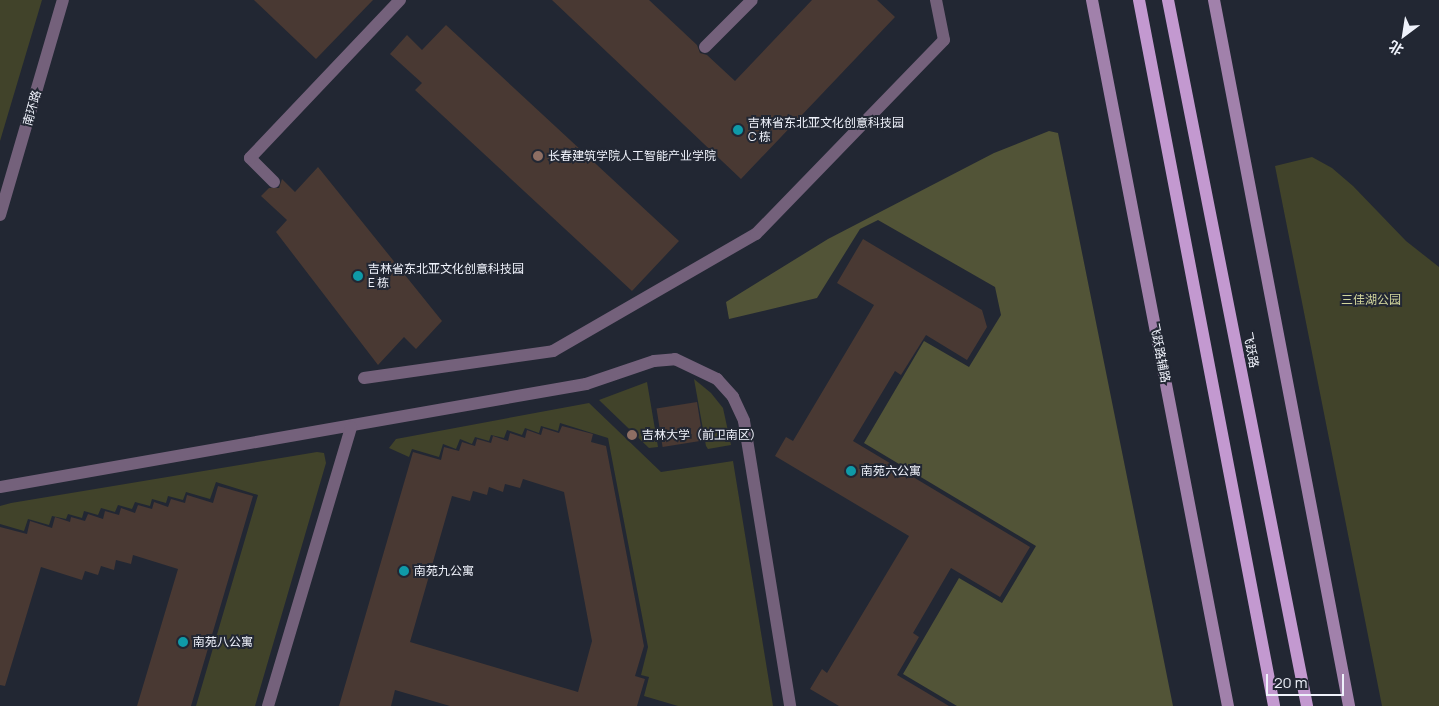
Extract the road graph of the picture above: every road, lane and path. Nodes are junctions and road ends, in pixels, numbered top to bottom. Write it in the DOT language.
graph roads {
  1 [pos="63,0"];
  2 [pos="400,0"];
  3 [pos="752,0"];
  4 [pos="936,0"];
  5 [pos="1092,0"];
  6 [pos="1138,0"];
  7 [pos="1168,0"];
  8 [pos="1214,0"];
  9 [pos="705,47"];
  10 [pos="274,182"];
  11 [pos="0,216"];
  12 [pos="364,378"];
  13 [pos="351,427"];
  14 [pos="0,487"];
  15 [pos="268,706"];
  16 [pos="790,706"];
  17 [pos="1228,706"];
  18 [pos="1274,706"];
  19 [pos="1307,706"];
  20 [pos="1349,706"];
  1 -- 11 [label="lane, 南环路"];
  2 -- 10 [label="lane"];
  3 -- 9 [label="lane"];
  4 -- 12 [label="lane"];
  5 -- 17 [label="street, 飞跃路辅路"];
  6 -- 18 [label="main road"];
  7 -- 19 [label="main road, 飞跃路"];
  8 -- 20 [label="street"];
  13 -- 14 [label="lane"];
  13 -- 15 [label="lane"];
  13 -- 16 [label="lane"];
}
